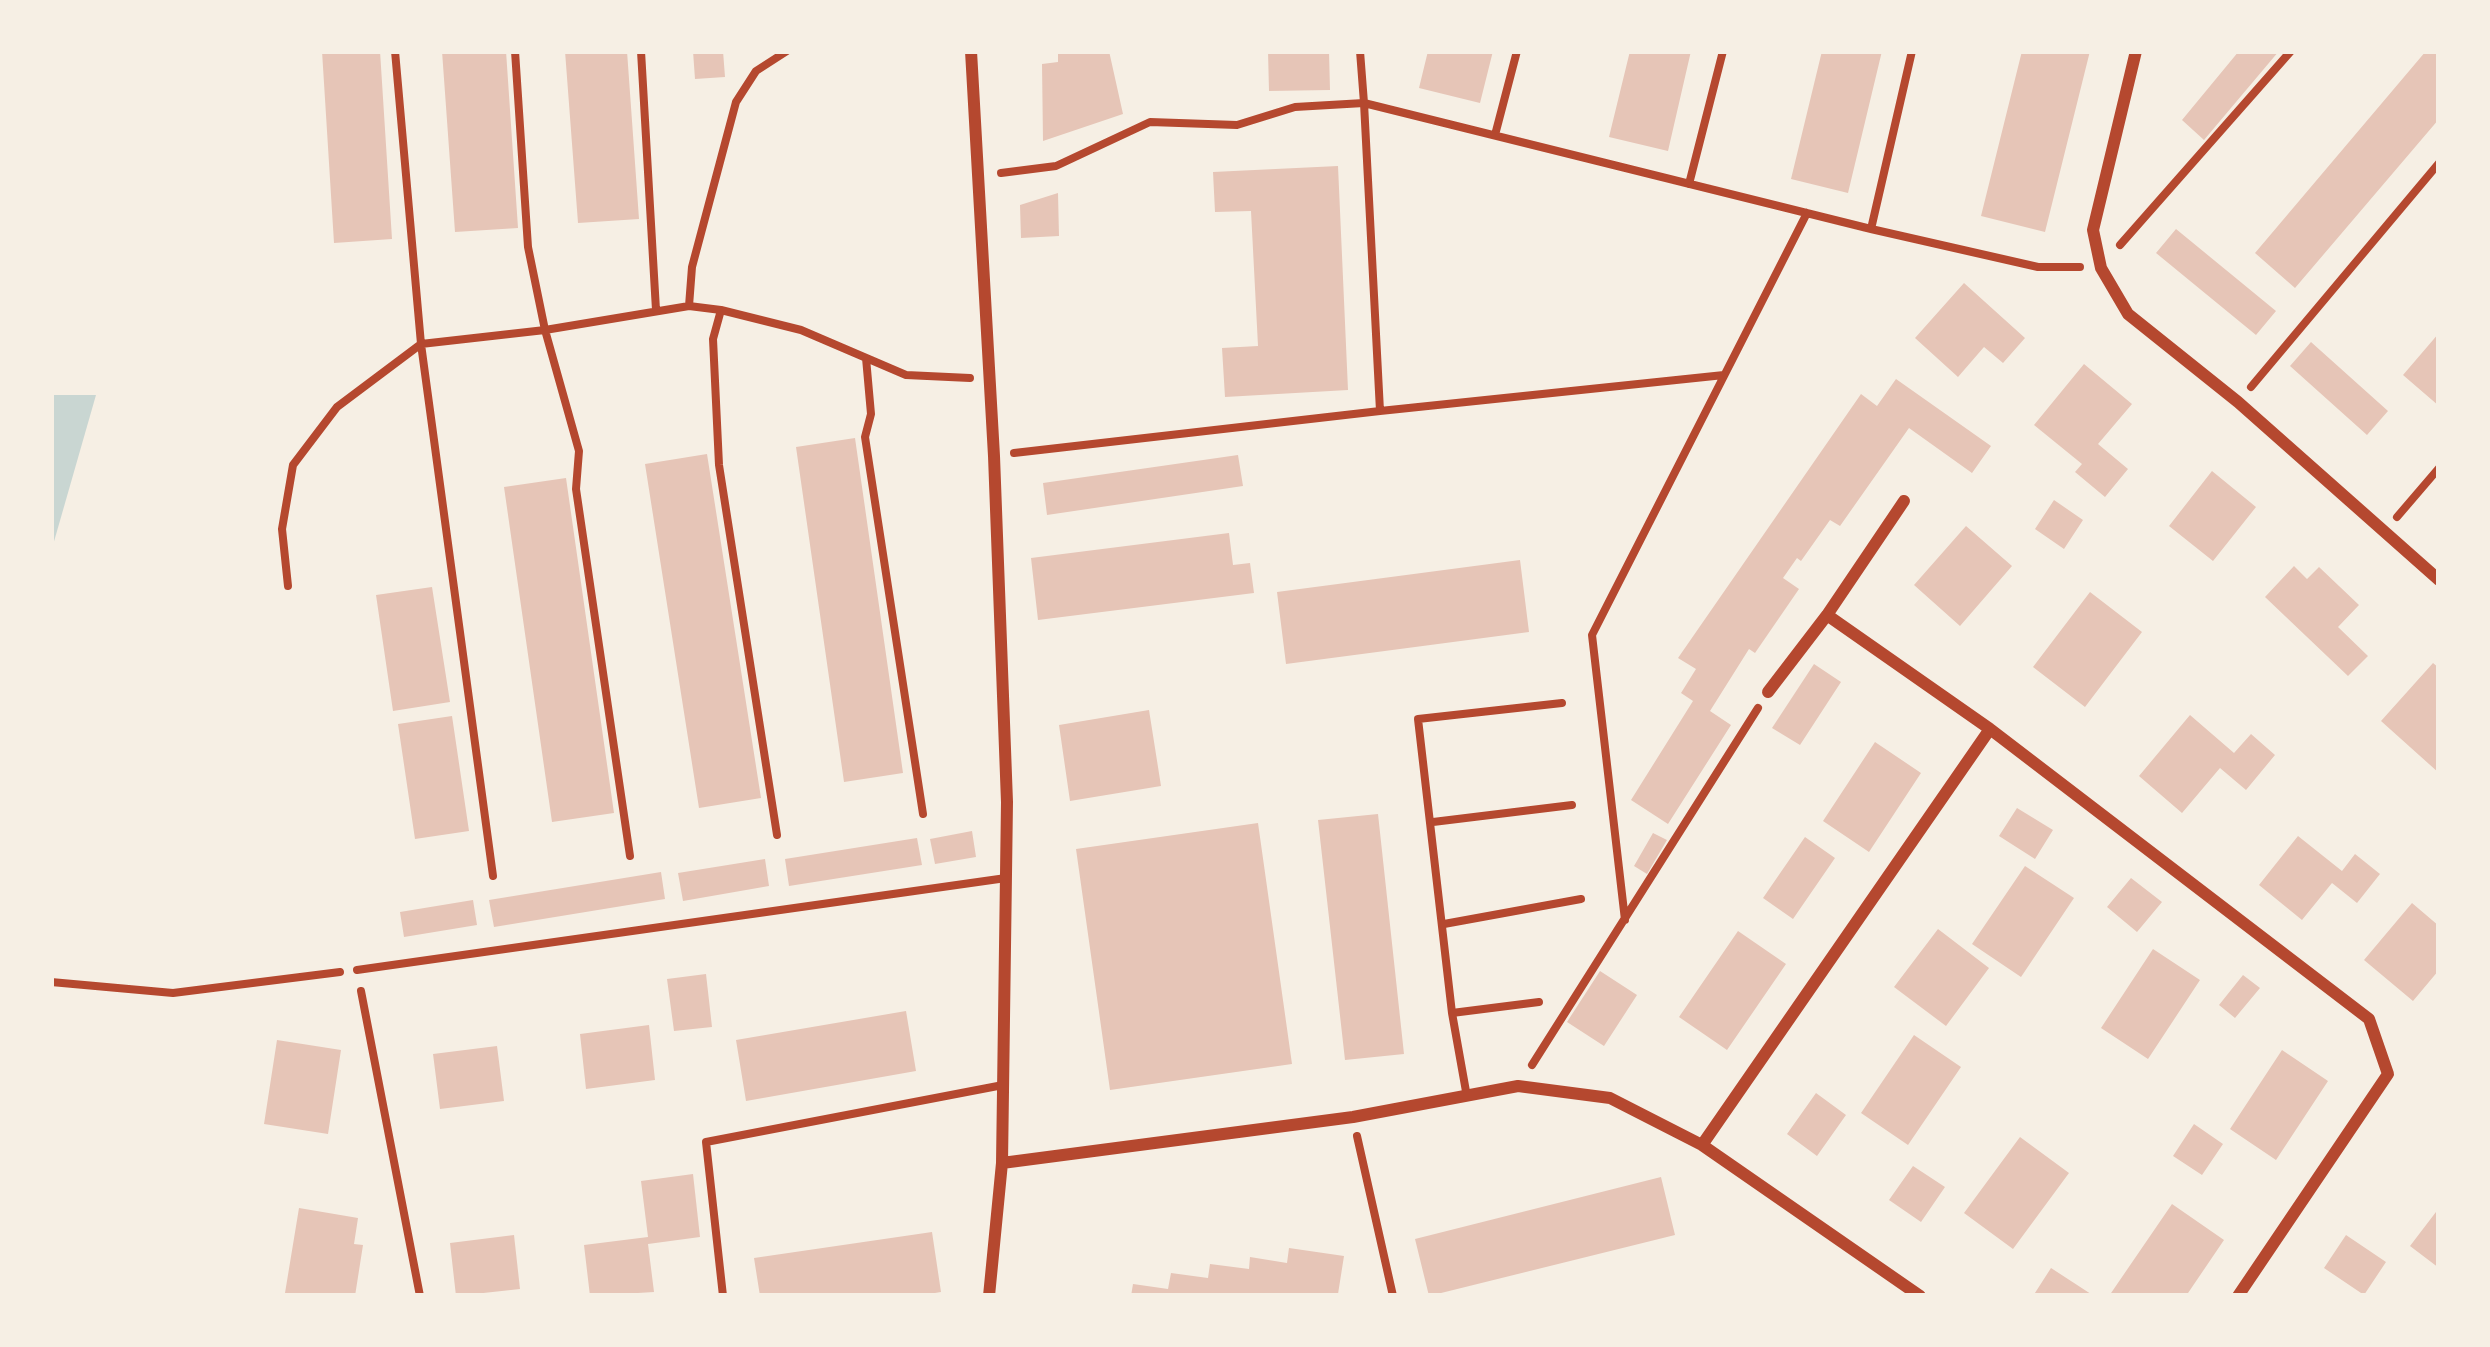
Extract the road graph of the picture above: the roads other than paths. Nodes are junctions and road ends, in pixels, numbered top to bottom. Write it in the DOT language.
graph roads {
  1 [pos="970,51"];
  2 [pos="2136,51"];
  3 [pos="1904,501"];
  4 [pos="2439,580"];
  5 [pos="1827,615"];
  6 [pos="1768,692"];
  7 [pos="1562,704"];
  8 [pos="1990,729"];
  9 [pos="1572,805"];
  10 [pos="1433,821"];
  11 [pos="1007,878"];
  12 [pos="1581,899"];
  13 [pos="1444,924"];
  14 [pos="357,970"];
  15 [pos="1539,1002"];
  16 [pos="1452,1013"];
  17 [pos="1004,1085"];
  18 [pos="1468,1098"];
  19 [pos="1702,1145"];
  20 [pos="1002,1163"];
  21 [pos="723,1296"];
  22 [pos="989,1296"];
  23 [pos="1920,1296"];
  24 [pos="2238,1296"];
  1 -- 11 [label="street"];
  2 -- 4 [label="street"];
  3 -- 5 [label="street"];
  5 -- 6 [label="street"];
  5 -- 8 [label="street"];
  7 -- 10 [label="lane"];
  8 -- 19 [label="street"];
  8 -- 24 [label="street"];
  9 -- 10 [label="lane"];
  10 -- 13 [label="lane"];
  11 -- 14 [label="lane"];
  11 -- 17 [label="street"];
  12 -- 13 [label="lane"];
  13 -- 16 [label="lane"];
  15 -- 16 [label="lane"];
  16 -- 18 [label="lane"];
  17 -- 20 [label="street"];
  17 -- 21 [label="lane"];
  18 -- 19 [label="street"];
  18 -- 20 [label="street"];
  19 -- 23 [label="street"];
  20 -- 22 [label="street"];
}
